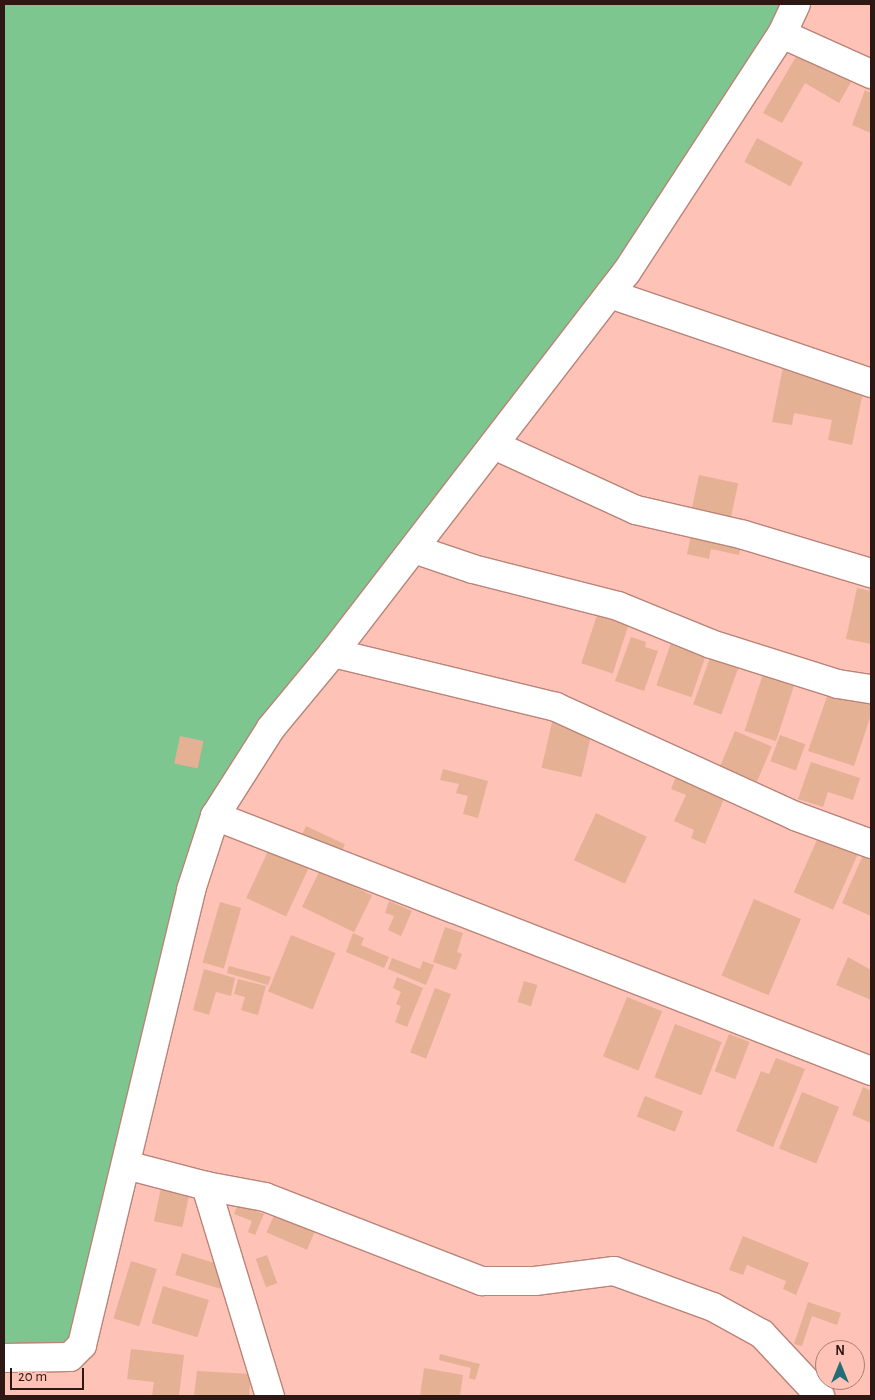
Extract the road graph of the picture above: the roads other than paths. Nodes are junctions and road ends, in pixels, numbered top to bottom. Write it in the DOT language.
graph roads {
  1 [pos="796,4"];
  2 [pos="782,34"];
  3 [pos="871,74"];
  4 [pos="610,294"];
  5 [pos="871,383"];
  6 [pos="494,445"];
  7 [pos="414,549"];
  8 [pos="871,573"];
  9 [pos="333,653"];
  10 [pos="871,690"];
  11 [pos="215,816"];
  12 [pos="871,844"];
  13 [pos="871,1071"];
  14 [pos="126,1165"];
  15 [pos="206,1186"];
  16 [pos="4,1358"];
  17 [pos="270,1396"];
  18 [pos="820,1396"];
  1 -- 2 [label="street"];
  2 -- 3 [label="street"];
  2 -- 4 [label="street"];
  4 -- 5 [label="street"];
  4 -- 6 [label="street"];
  6 -- 7 [label="street"];
  6 -- 8 [label="street"];
  7 -- 9 [label="street"];
  7 -- 10 [label="street"];
  9 -- 11 [label="street"];
  9 -- 12 [label="street"];
  11 -- 13 [label="street"];
  11 -- 14 [label="street"];
  14 -- 15 [label="street"];
  14 -- 16 [label="street"];
  15 -- 17 [label="street"];
  15 -- 18 [label="street"];
}
